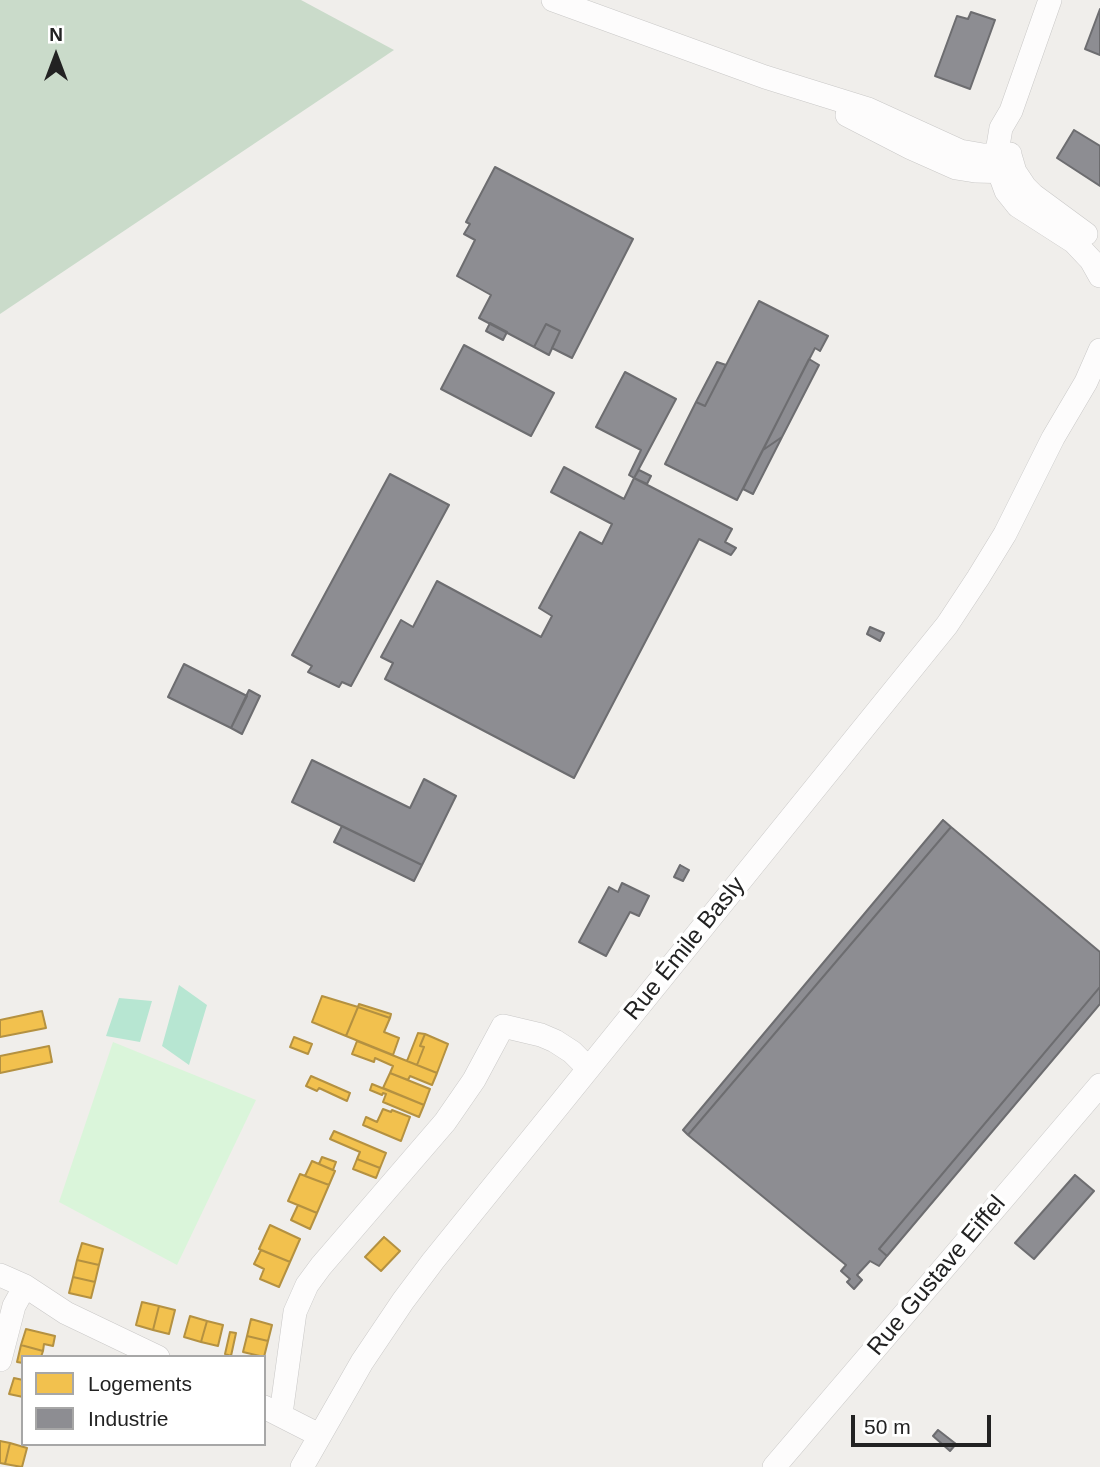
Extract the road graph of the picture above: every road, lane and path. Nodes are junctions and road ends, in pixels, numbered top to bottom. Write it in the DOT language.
graph roads {
  1 [pos="553,0"];
  2 [pos="1051,0"];
  3 [pos="1005,163"];
  4 [pos="1100,246"];
  5 [pos="1100,276"];
  6 [pos="1100,350"];
  7 [pos="1100,386"];
  8 [pos="1060,426"];
  9 [pos="588,1068"];
  10 [pos="1100,1085"];
  11 [pos="0,1275"];
  12 [pos="25,1286"];
  13 [pos="154,1355"];
  14 [pos="0,1360"];
  15 [pos="273,1410"];
  16 [pos="319,1436"];
  17 [pos="302,1467"];
  18 [pos="774,1467"];
  1 -- 3 [label="street"];
  2 -- 3 [label="street"];
  3 -- 4 [label="street"];
  3 -- 5 [label="street"];
  6 -- 8 [label="street, Rue Émile Basly"];
  7 -- 8 [label="street, Rue Émile Basly"];
  8 -- 9 [label="street, Rue Émile Basly"];
  9 -- 15 [label="street"];
  9 -- 16 [label="street, Rue Émile Basly"];
  10 -- 18 [label="street, Rue Gustave Eiffel"];
  11 -- 12 [label="street"];
  12 -- 13 [label="street"];
  12 -- 14 [label="street"];
  15 -- 16 [label="street"];
  16 -- 17 [label="street, Rue Émile Basly"];
}
